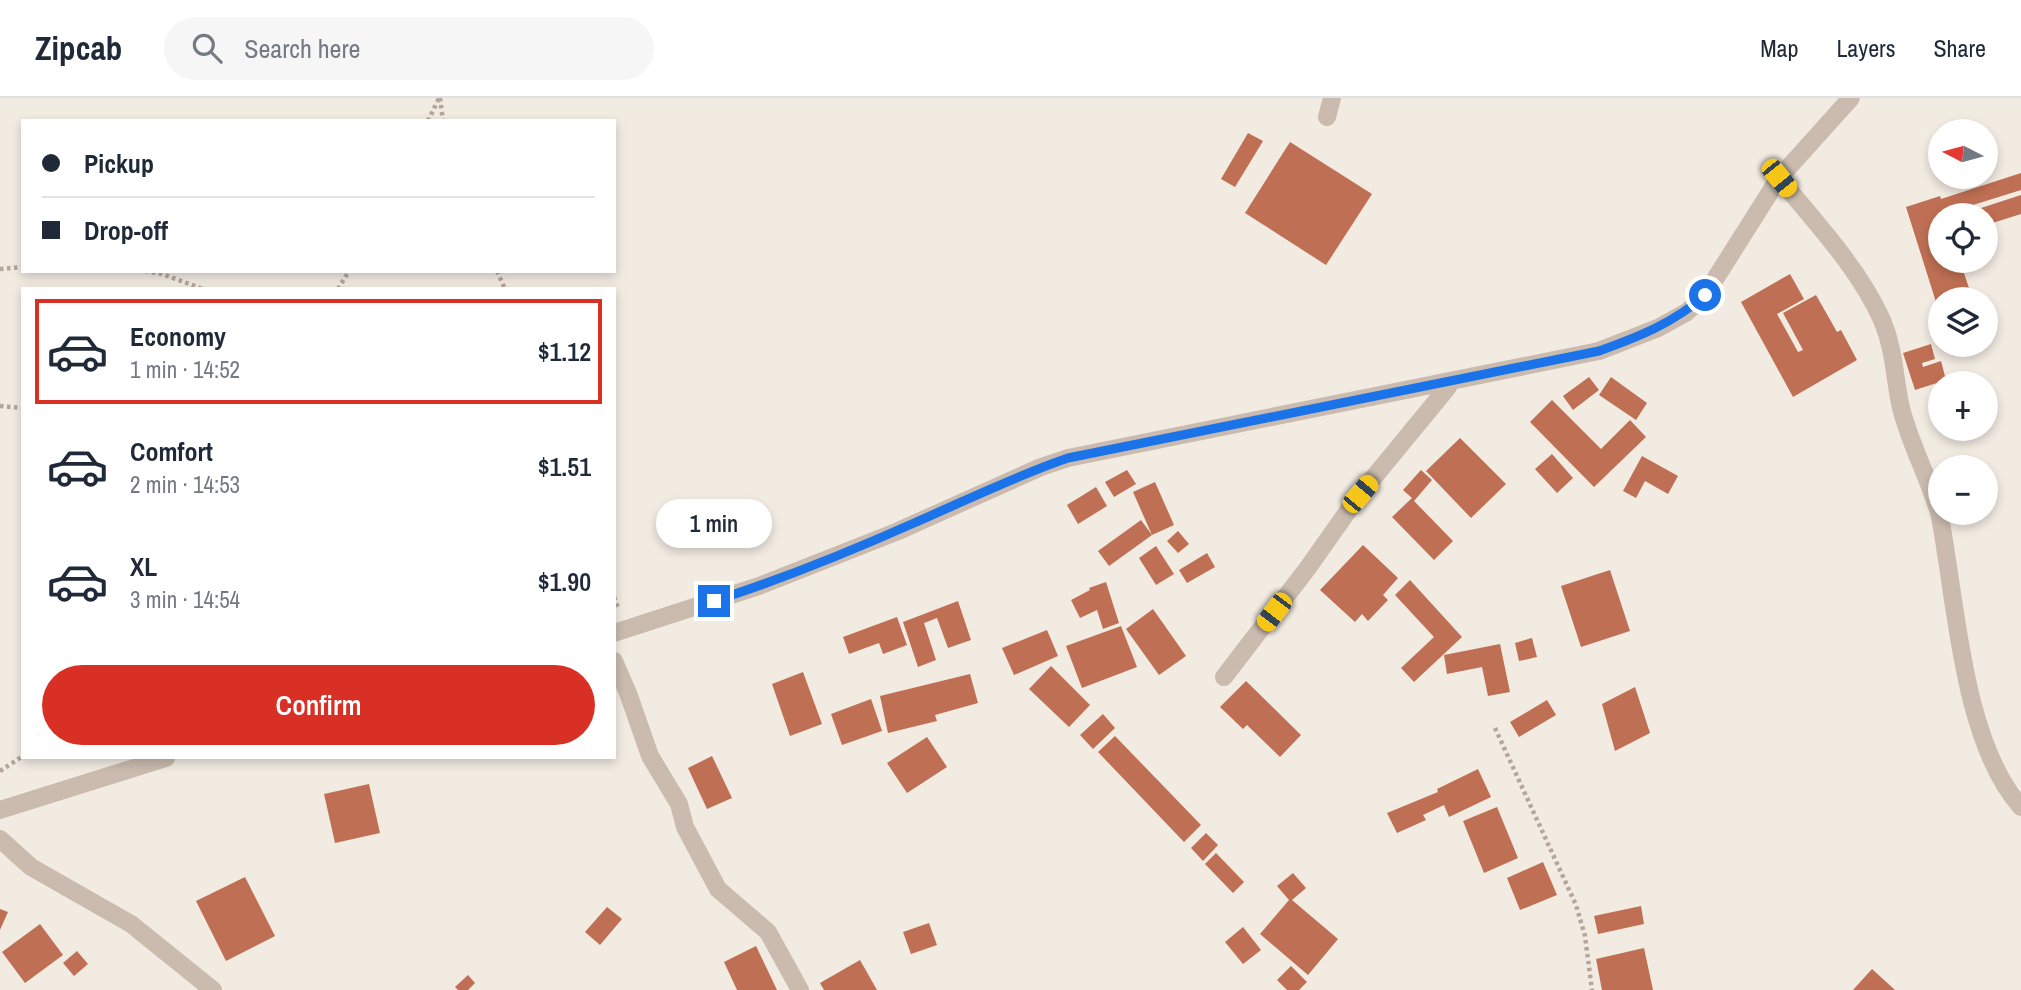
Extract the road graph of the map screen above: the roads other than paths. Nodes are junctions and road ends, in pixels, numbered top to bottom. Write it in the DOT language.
graph roads {
  1 [pos="1332,98"];
  2 [pos="1851,98"];
  3 [pos="1327,117"];
  4 [pos="1779,178"];
  5 [pos="1447,382"];
  6 [pos="616,632"];
  7 [pos="616,666"];
  8 [pos="1224,677"];
  9 [pos="163,759"];
  10 [pos="2021,807"];
  11 [pos="0,810"];
  12 [pos="0,839"];
  13 [pos="213,990"];
  14 [pos="800,990"];
  1 -- 3 [label="street"];
  2 -- 4 [label="street"];
  4 -- 5 [label="street"];
  4 -- 10 [label="street"];
  5 -- 6 [label="street"];
  5 -- 8 [label="street"];
  7 -- 14 [label="street"];
  9 -- 11 [label="street"];
  12 -- 13 [label="street"];
}
